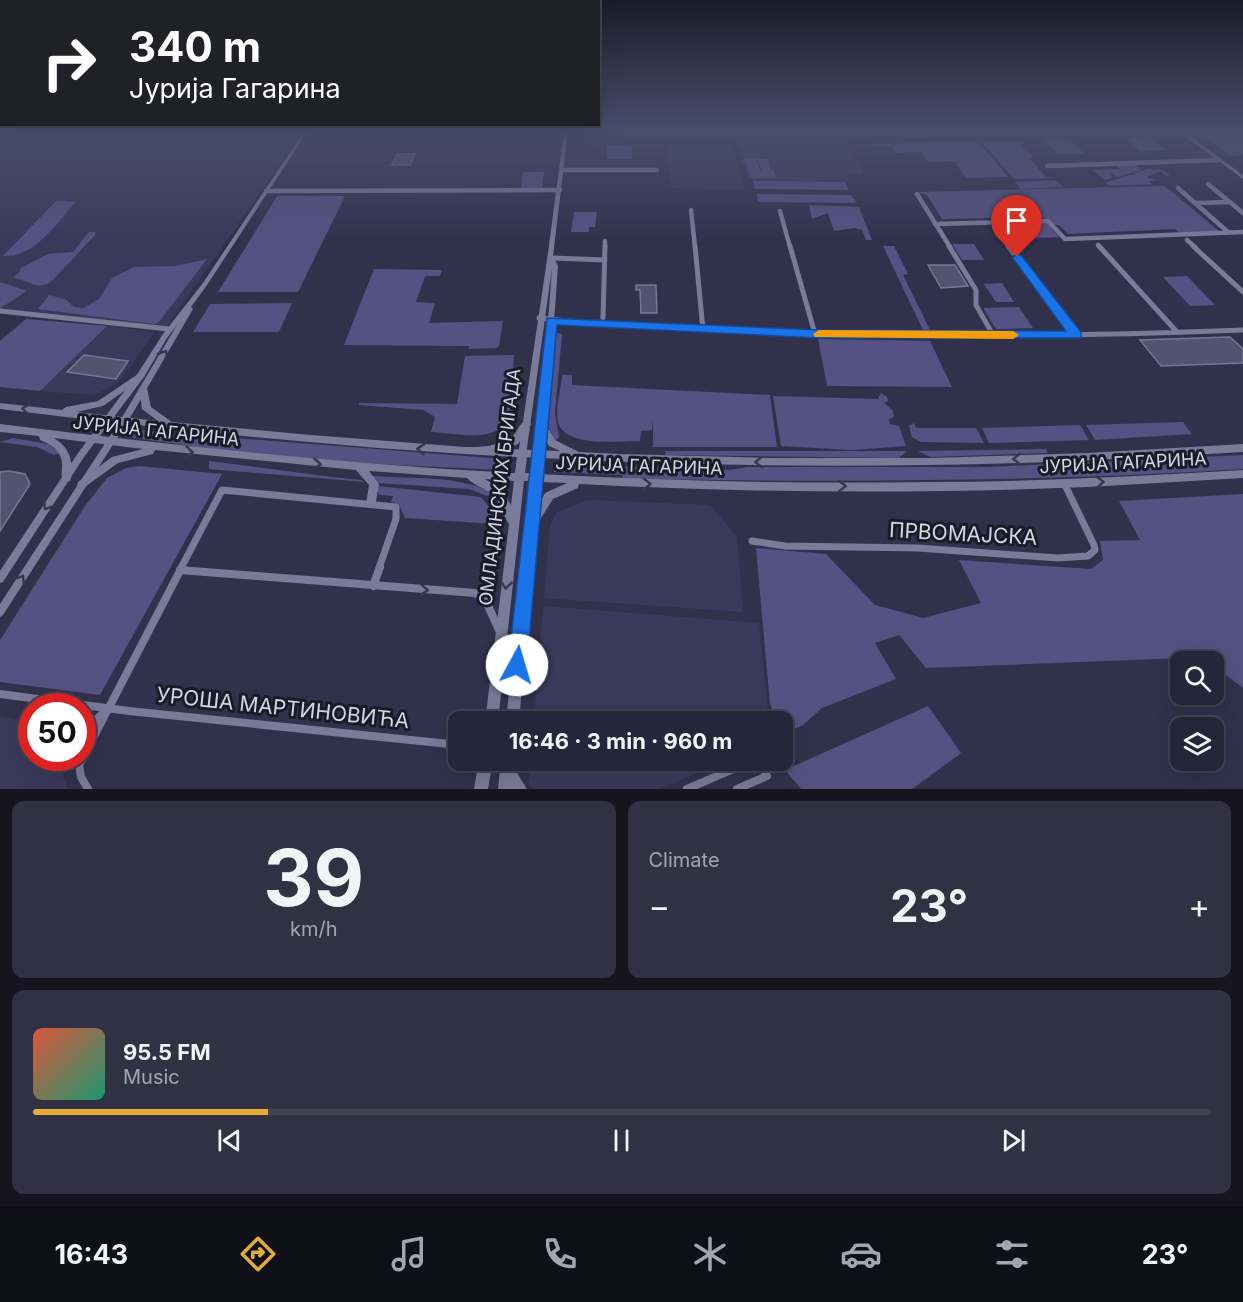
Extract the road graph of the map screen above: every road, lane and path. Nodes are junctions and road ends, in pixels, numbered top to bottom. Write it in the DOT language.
graph roads {
  1 [pos="281,168"];
  2 [pos="1231,168"];
  3 [pos="562,170"];
  4 [pos="657,170"];
  5 [pos="1243,177"];
  6 [pos="1208,184"];
  7 [pos="1178,188"];
  8 [pos="560,190"];
  9 [pos="266,191"];
  10 [pos="917,194"];
  11 [pos="1229,202"];
  12 [pos="1195,203"];
  13 [pos="691,210"];
  14 [pos="780,212"];
  15 [pos="1243,213"];
  16 [pos="935,224"];
  17 [pos="1228,232"];
  18 [pos="1243,232"];
  19 [pos="1187,240"];
  20 [pos="605,241"];
  21 [pos="1007,244"];
  22 [pos="1098,245"];
  23 [pos="552,258"];
  24 [pos="604,260"];
  25 [pos="1243,292"];
  26 [pos="195,298"];
  27 [pos="0,311"];
  28 [pos="539,318"];
  29 [pos="603,318"];
  30 [pos="551,321"];
  31 [pos="169,329"];
  32 [pos="703,330"];
  33 [pos="1243,330"];
  34 [pos="1177,332"];
  35 [pos="815,334"];
  36 [pos="993,335"];
  37 [pos="1076,335"];
  38 [pos="141,375"];
  39 [pos="143,388"];
  40 [pos="0,406"];
  41 [pos="51,412"];
  42 [pos="109,419"];
  43 [pos="124,421"];
  44 [pos="540,423"];
  45 [pos="526,424"];
  46 [pos="182,427"];
  47 [pos="0,428"];
  48 [pos="33,433"];
  49 [pos="92,440"];
  50 [pos="110,443"];
  51 [pos="1243,448"];
  52 [pos="167,450"];
  53 [pos="480,453"];
  54 [pos="522,456"];
  55 [pos="537,456"];
  56 [pos="597,458"];
  57 [pos="360,467"];
  58 [pos="1243,474"];
  59 [pos="465,476"];
  60 [pos="66,478"];
  61 [pos="519,478"];
  62 [pos="535,479"];
  63 [pos="588,483"];
  64 [pos="1064,483"];
  65 [pos="82,485"];
  66 [pos="371,504"];
  67 [pos="512,527"];
  68 [pos="530,527"];
  69 [pos="752,541"];
  70 [pos="180,570"];
  71 [pos="0,579"];
  72 [pos="373,586"];
  73 [pos="0,612"];
  74 [pos="500,632"];
  75 [pos="0,694"];
  76 [pos="107,708"];
  77 [pos="490,711"];
  78 [pos="513,711"];
  79 [pos="96,720"];
  80 [pos="96,734"];
  81 [pos="448,742"];
  82 [pos="80,771"];
  83 [pos="484,771"];
  84 [pos="506,771"];
  85 [pos="510,771"];
  86 [pos="729,771"];
  87 [pos="765,771"];
  88 [pos="88,789"];
  89 [pos="481,789"];
  90 [pos="505,789"];
  91 [pos="519,789"];
  92 [pos="687,789"];
  93 [pos="737,789"];
  1 -- 9 [label="street"];
  2 -- 5 [label="street"];
  3 -- 4 [label="street"];
  3 -- 8 [label="street, ОМЛАДИНСКИХ БРИГАДА"];
  6 -- 11 [label="street"];
  7 -- 12 [label="street"];
  8 -- 9 [label="street"];
  8 -- 23 [label="street, ОМЛАДИНСКИХ БРИГАДА"];
  9 -- 26 [label="street"];
  10 -- 16 [label="street"];
  11 -- 12 [label="street"];
  11 -- 15 [label="street"];
  12 -- 17 [label="street"];
  13 -- 32 [label="street"];
  14 -- 35 [label="street"];
  16 -- 17 [label="street"];
  16 -- 36 [label="street"];
  17 -- 18 [label="street"];
  19 -- 25 [label="street"];
  20 -- 24 [label="street"];
  21 -- 37 [label="street"];
  22 -- 34 [label="street"];
  23 -- 24 [label="street"];
  23 -- 28 [label="street, ОМЛАДИНСКИХ БРИГАДА"];
  23 -- 30 [label="street, ОМЛАДИНСКИХ БРИГАДА"];
  24 -- 29 [label="street"];
  26 -- 31 [label="street"];
  39 -- 26 [label="street, one-way"];
  27 -- 31 [label="street"];
  28 -- 30 [label="street"];
  28 -- 45 [label="street, ОМЛАДИНСКИХ БРИГАДА"];
  30 -- 32 [label="street"];
  30 -- 44 [label="street, ОМЛАДИНСКИХ БРИГАДА"];
  31 -- 38 [label="street"];
  32 -- 35 [label="street"];
  33 -- 34 [label="street"];
  34 -- 37 [label="street"];
  35 -- 36 [label="street"];
  36 -- 37 [label="street"];
  38 -- 41 [label="main road"];
  38 -- 42 [label="street"];
  39 -- 43 [label="street"];
  39 -- 46 [label="main road"];
  41 -- 40 [label="main road, ЈУРИЈА ГАГАРИНА, one-way"];
  41 -- 42 [label="main road, ЈУРИЈА ГАГАРИНА"];
  42 -- 43 [label="main road, ЈУРИЈА ГАГАРИНА"];
  42 -- 49 [label="street"];
  43 -- 46 [label="main road, ЈУРИЈА ГАГАРИНА"];
  43 -- 50 [label="street"];
  44 -- 55 [label="street, ОМЛАДИНСКИХ БРИГАДА"];
  44 -- 56 [label="main road"];
  45 -- 53 [label="main road"];
  45 -- 54 [label="street, ОМЛАДИНСКИХ БРИГАДА"];
  53 -- 46 [label="main road, ЈУРИЈА ГАГАРИНА, one-way"];
  47 -- 48 [label="main road, ЈУРИЈА ГАГАРИНА"];
  48 -- 49 [label="main road, ЈУРИЈА ГАГАРИНА"];
  48 -- 60 [label="main road"];
  49 -- 50 [label="main road, ЈУРИЈА ГАГАРИНА"];
  49 -- 60 [label="street"];
  50 -- 52 [label="main road, ЈУРИЈА ГАГАРИНА"];
  50 -- 65 [label="street"];
  51 -- 56 [label="main road, ЈУРИЈА ГАГАРИНА, one-way"];
  52 -- 57 [label="main road, ЈУРИЈА ГАГАРИНА, one-way"];
  52 -- 65 [label="main road"];
  53 -- 54 [label="main road, ЈУРИЈА ГАГАРИНА"];
  54 -- 55 [label="main road, ЈУРИЈА ГАГАРИНА"];
  54 -- 61 [label="main road, ОМЛАДИНСКИХ БРИГАДА"];
  55 -- 56 [label="main road, ЈУРИЈА ГАГАРИНА"];
  55 -- 62 [label="main road, ОМЛАДИНСКИХ БРИГАДА"];
  57 -- 59 [label="main road, ЈУРИЈА ГАГАРИНА"];
  57 -- 66 [label="main road"];
  64 -- 58 [label="main road, ЈУРИЈА ГАГАРИНА, one-way"];
  59 -- 61 [label="main road, ЈУРИЈА ГАГАРИНА"];
  59 -- 67 [label="main road"];
  60 -- 71 [label="street, one-way"];
  61 -- 62 [label="main road, ЈУРИЈА ГАГАРИНА"];
  61 -- 67 [label="main road, ОМЛАДИНСКИХ БРИГАДА"];
  62 -- 63 [label="main road, ЈУРИЈА ГАГАРИНА"];
  62 -- 68 [label="main road, ОМЛАДИНСКИХ БРИГАДА"];
  63 -- 64 [label="main road, ЈУРИЈА ГАГАРИНА, one-way"];
  63 -- 68 [label="main road"];
  64 -- 69 [label="street, ПРВОМАЈСКА"];
  73 -- 65 [label="street, one-way"];
  66 -- 70 [label="street"];
  66 -- 72 [label="street"];
  67 -- 74 [label="main road, ОМЛАДИНСКИХ БРИГАДА, one-way"];
  68 -- 78 [label="main road, ОМЛАДИНСКИХ БРИГАДА"];
  70 -- 72 [label="street"];
  70 -- 76 [label="street"];
  72 -- 74 [label="street, one-way"];
  74 -- 77 [label="main road, ОМЛАДИНСКИХ БРИГАДА"];
  75 -- 76 [label="street, УРОША МАРТИНОВИЋА"];
  76 -- 79 [label="street"];
  76 -- 80 [label="street"];
  76 -- 81 [label="street, УРОША МАРТИНОВИЋА"];
  82 -- 88 [label="street"];
  83 -- 89 [label="main road"];
  84 -- 90 [label="main road"];
  85 -- 91 [label="main road"];
  86 -- 92 [label="street"];
  87 -- 93 [label="street"];
}
